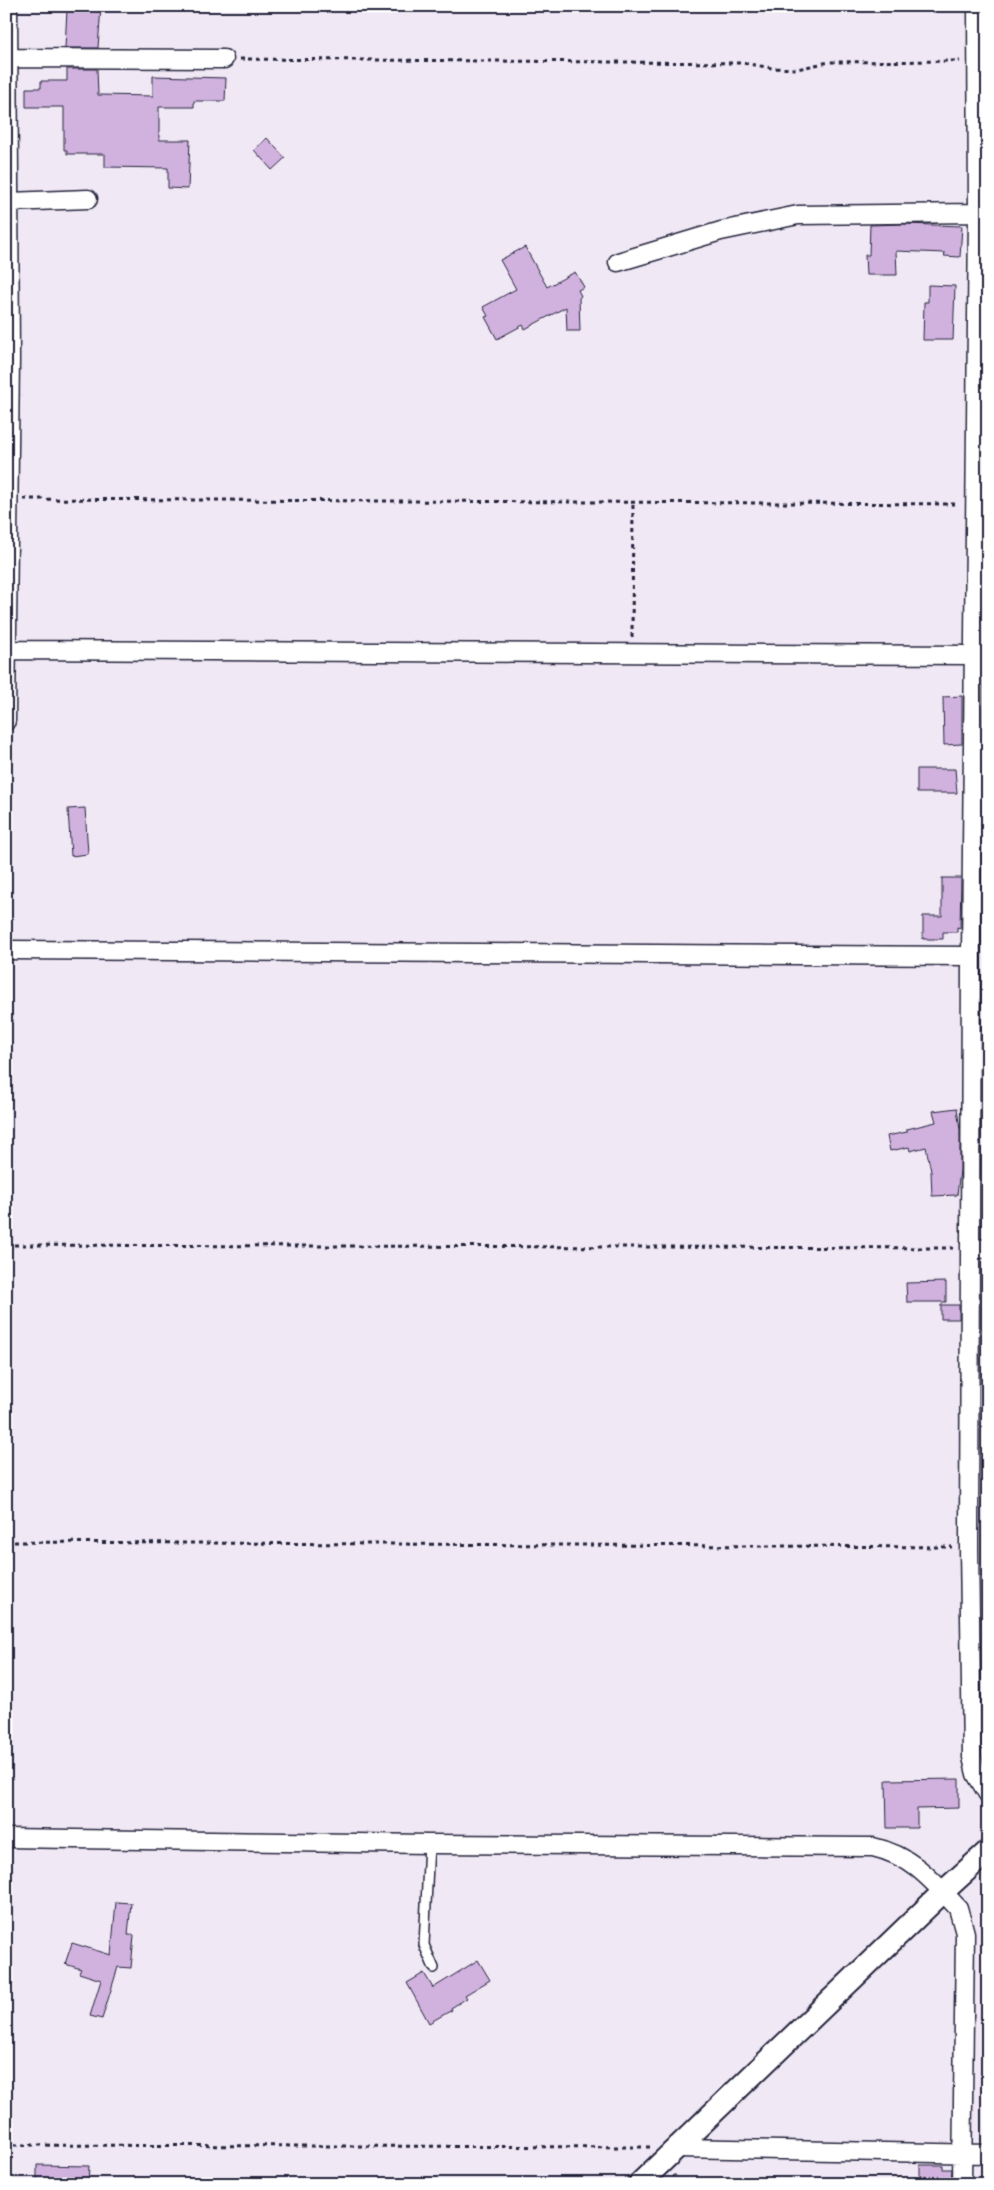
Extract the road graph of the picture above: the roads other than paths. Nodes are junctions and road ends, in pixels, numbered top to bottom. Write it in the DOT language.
graph roads {
  1 [pos="8,6"];
  2 [pos="977,6"];
  3 [pos="8,58"];
  4 [pos="224,59"];
  5 [pos="88,199"];
  6 [pos="9,202"];
  7 [pos="978,213"];
  8 [pos="618,262"];
  9 [pos="982,362"];
  10 [pos="6,583"];
  11 [pos="7,650"];
  12 [pos="973,655"];
  13 [pos="6,720"];
  14 [pos="6,950"];
  15 [pos="971,956"];
  16 [pos="980,1248"];
  17 [pos="988,1794"];
  18 [pos="6,1838"];
  19 [pos="429,1844"];
  20 [pos="988,1851"];
  21 [pos="943,1892"];
  22 [pos="434,1968"];
  23 [pos="677,2148"];
  24 [pos="962,2154"];
  25 [pos="988,2154"];
  26 [pos="639,2184"];
  27 [pos="962,2184"];
  1 -- 3 [label="street"];
  2 -- 7 [label="street"];
  3 -- 4 [label="street"];
  3 -- 6 [label="street"];
  5 -- 6 [label="street"];
  6 -- 10 [label="street"];
  7 -- 8 [label="street"];
  7 -- 9 [label="street"];
  9 -- 12 [label="street"];
  10 -- 11 [label="street"];
  11 -- 12 [label="street"];
  11 -- 13 [label="street"];
  12 -- 15 [label="street"];
  14 -- 15 [label="street"];
  15 -- 16 [label="street"];
  16 -- 17 [label="street"];
  18 -- 19 [label="street"];
  19 -- 21 [label="street"];
  19 -- 22 [label="lane"];
  20 -- 21 [label="street"];
  21 -- 23 [label="street"];
  21 -- 24 [label="street"];
  23 -- 24 [label="street"];
  23 -- 26 [label="street"];
  24 -- 25 [label="street"];
  24 -- 27 [label="street"];
}
